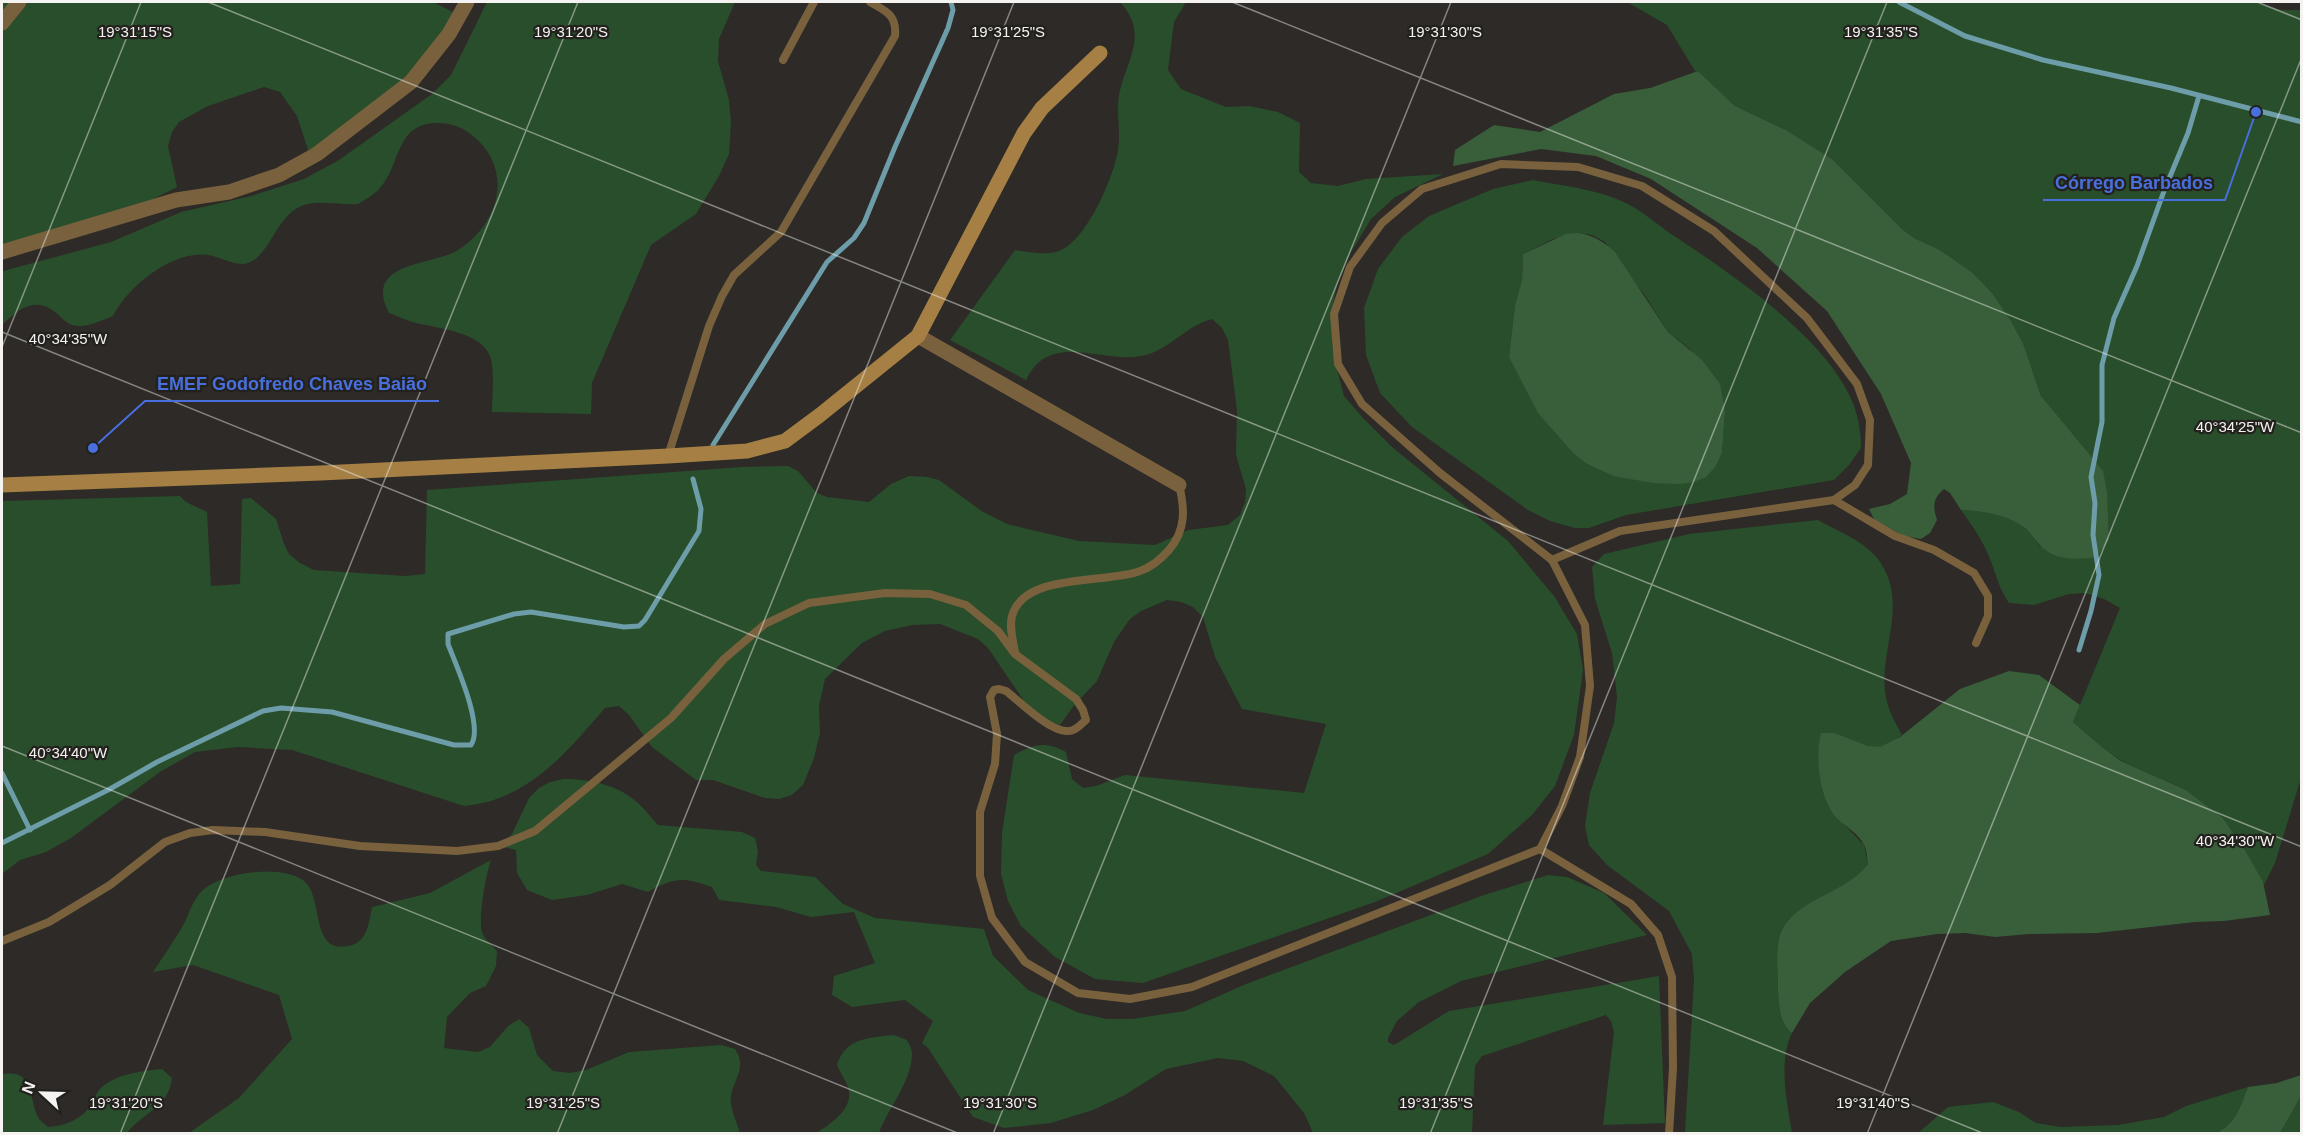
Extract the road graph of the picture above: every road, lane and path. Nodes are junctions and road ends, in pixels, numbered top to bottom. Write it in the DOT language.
graph roads {
  1 [pos="19,2"];
  2 [pos="467,2"];
  3 [pos="814,2"];
  4 [pos="870,2"];
  5 [pos="2,23"];
  6 [pos="1100,53"];
  7 [pos="783,60"];
  8 [pos="2,252"];
  9 [pos="918,336"];
  10 [pos="669,456"];
  11 [pos="2,485"];
  12 [pos="1179,485"];
  13 [pos="1833,500"];
  14 [pos="1552,560"];
  15 [pos="1977,643"];
  16 [pos="1015,654"];
  17 [pos="1540,849"];
  18 [pos="2,941"];
  19 [pos="1669,1134"];
  1 -- 5 [label="street"];
  2 -- 8 [label="street"];
  3 -- 7 [label="lane"];
  4 -- 10 [label="lane"];
  6 -- 9 [label="street"];
  9 -- 10 [label="street"];
  9 -- 12 [label="street"];
  10 -- 11 [label="street"];
  12 -- 16 [label="lane"];
  13 -- 14 [label="lane"];
  13 -- 14 [label="lane"];
  13 -- 15 [label="lane"];
  14 -- 17 [label="lane"];
  16 -- 17 [label="lane"];
  16 -- 18 [label="lane"];
  17 -- 19 [label="lane"];
}
